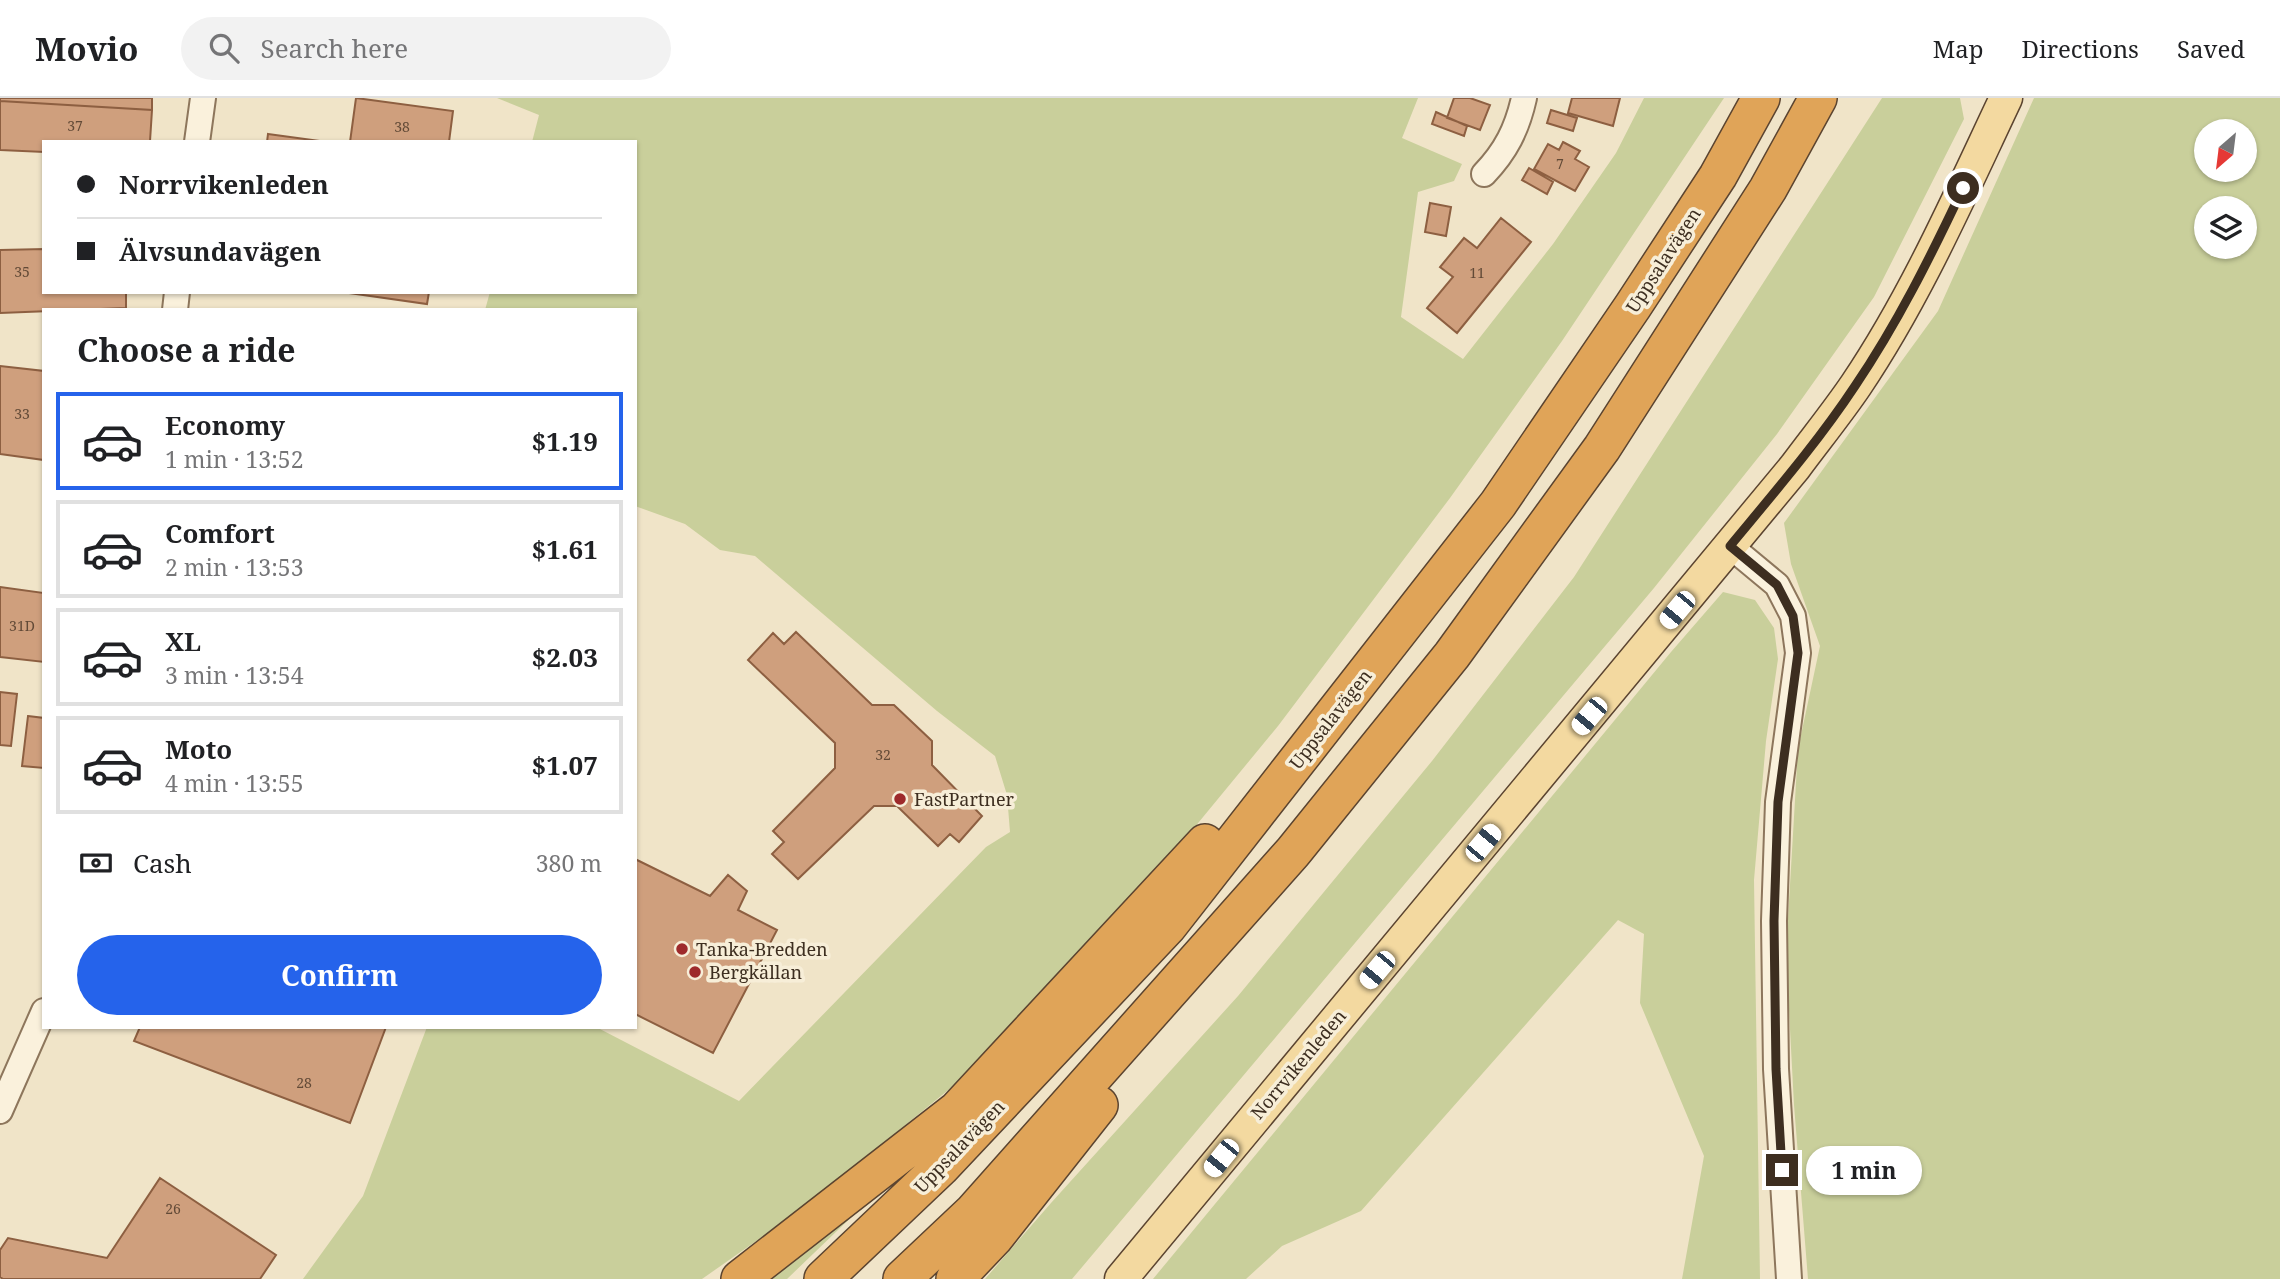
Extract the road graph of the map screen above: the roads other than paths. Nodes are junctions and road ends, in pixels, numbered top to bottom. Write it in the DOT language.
graph roads {
  1 [pos="203,98"];
  2 [pos="1524,98"];
  3 [pos="1760,98"];
  4 [pos="1818,98"];
  5 [pos="2006,98"];
  6 [pos="197,140"];
  7 [pos="1484,174"];
  8 [pos="1730,546"];
  9 [pos="1378,658"];
  10 [pos="1293,852"];
  11 [pos="42,1016"];
  12 [pos="0,1111"];
  13 [pos="740,1279"];
  14 [pos="823,1279"];
  15 [pos="902,1279"];
  16 [pos="955,1279"];
  17 [pos="1121,1279"];
  18 [pos="1789,1279"];
  1 -- 6 [label="street"];
  2 -- 7 [label="street"];
  3 -- 9 [label="highway, Uppsalavägen"];
  4 -- 10 [label="highway"];
  5 -- 8 [label="main road, Norrvikenleden"];
  8 -- 17 [label="main road, Norrvikenleden"];
  8 -- 18 [label="street"];
  9 -- 13 [label="highway"];
  9 -- 14 [label="highway, Uppsalavägen"];
  10 -- 15 [label="highway"];
  10 -- 16 [label="highway"];
  11 -- 12 [label="street"];
}
